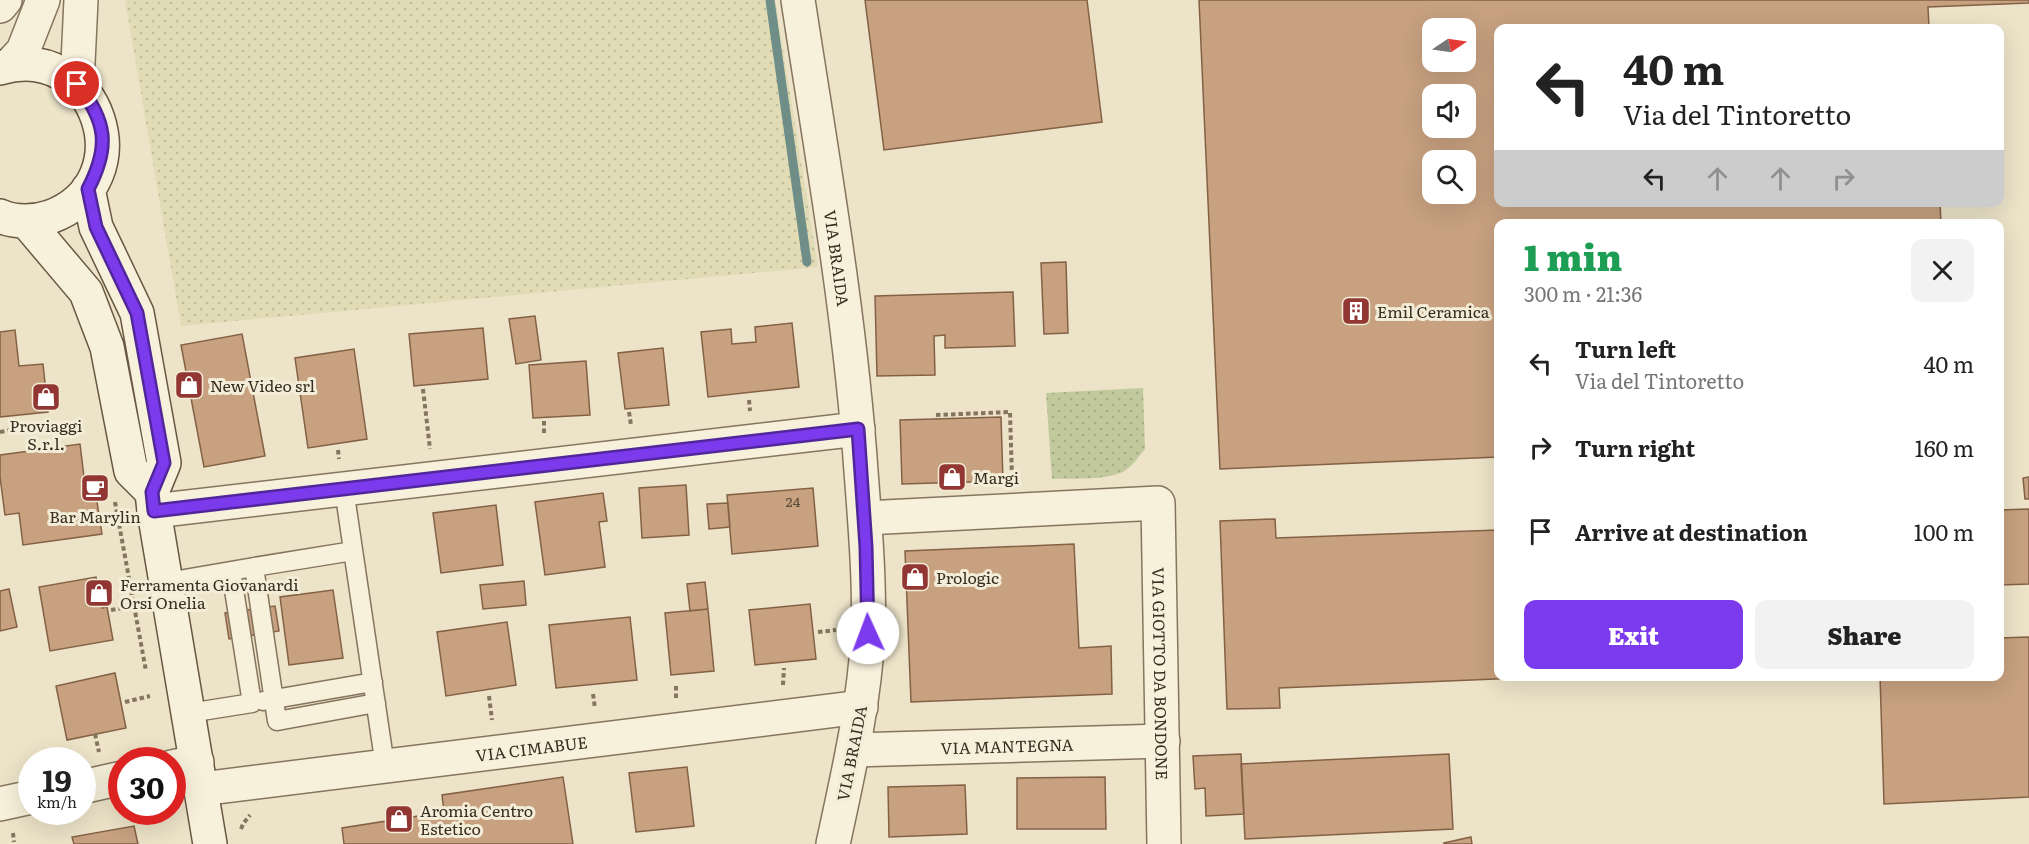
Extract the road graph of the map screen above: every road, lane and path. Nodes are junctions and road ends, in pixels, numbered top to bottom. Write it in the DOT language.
graph roads {
  1 [pos="5,0"];
  2 [pos="43,0"];
  3 [pos="81,0"];
  4 [pos="798,0"];
  5 [pos="0,6"];
  6 [pos="5,67"];
  7 [pos="77,84"];
  8 [pos="88,189"];
  9 [pos="13,219"];
  10 [pos="423,389"];
  11 [pos="936,416"];
  12 [pos="50,423"];
  13 [pos="858,429"];
  14 [pos="0,432"];
  15 [pos="431,458"];
  16 [pos="1012,488"];
  17 [pos="344,489"];
  18 [pos="115,501"];
  19 [pos="153,501"];
  20 [pos="865,518"];
  21 [pos="353,551"];
  22 [pos="254,567"];
  23 [pos="231,571"];
  24 [pos="167,582"];
  25 [pos="128,607"];
  26 [pos="111,610"];
  27 [pos="846,628"];
  28 [pos="818,632"];
  29 [pos="146,674"];
  30 [pos="373,682"];
  31 [pos="148,685"];
  32 [pos="150,696"];
  33 [pos="489,696"];
  34 [pos="274,699"];
  35 [pos="125,702"];
  36 [pos="252,702"];
  37 [pos="376,703"];
  38 [pos="861,707"];
  39 [pos="152,708"];
  40 [pos="189,714"];
  41 [pos="493,723"];
  42 [pos="95,734"];
  43 [pos="1163,741"];
  44 [pos="853,750"];
  45 [pos="108,761"];
  46 [pos="385,766"];
  47 [pos="190,772"];
  48 [pos="18,800"];
  49 [pos="0,804"];
  50 [pos="261,812"];
  51 [pos="226,841"];
  52 [pos="833,844"];
  53 [pos="1164,844"];
  1 -- 5 [label="street"];
  2 -- 6 [label="street"];
  3 -- 7 [label="street"];
  4 -- 13 [label="street, VIA BRAIDA"];
  6 -- 7 [label="street"];
  7 -- 8 [label="street"];
  8 -- 9 [label="street"];
  8 -- 19 [label="street"];
  9 -- 19 [label="street"];
  10 -- 15 [label="path"];
  11 -- 16 [label="path"];
  12 -- 14 [label="path"];
  13 -- 17 [label="street"];
  13 -- 20 [label="street, VIA BRAIDA"];
  17 -- 19 [label="street"];
  17 -- 21 [label="lane"];
  18 -- 29 [label="path"];
  19 -- 24 [label="street"];
  20 -- 38 [label="street, VIA BRAIDA"];
  20 -- 43 [label="street, VIA GIOTTO DA BONDONE"];
  21 -- 22 [label="lane"];
  21 -- 30 [label="lane"];
  22 -- 23 [label="lane"];
  22 -- 34 [label="lane"];
  23 -- 24 [label="lane"];
  23 -- 36 [label="lane"];
  24 -- 40 [label="street"];
  25 -- 26 [label="path"];
  27 -- 28 [label="path"];
  30 -- 34 [label="lane"];
  30 -- 37 [label="lane"];
  31 -- 32 [label="path"];
  32 -- 35 [label="path"];
  32 -- 39 [label="path"];
  33 -- 41 [label="path"];
  34 -- 36 [label="lane"];
  34 -- 37 [label="lane"];
  36 -- 40 [label="lane"];
  37 -- 46 [label="lane"];
  38 -- 44 [label="street, VIA BRAIDA"];
  38 -- 46 [label="street, VIA CIMABUE"];
  40 -- 47 [label="street"];
  42 -- 45 [label="path"];
  43 -- 44 [label="street, VIA MANTEGNA"];
  43 -- 53 [label="street, VIA GIOTTO DA BONDONE"];
  44 -- 52 [label="street, VIA BRAIDA"];
  46 -- 47 [label="street, VIA CIMABUE"];
  47 -- 51 [label="street"];
  48 -- 49 [label="street"];
  50 -- 51 [label="path"];
}
